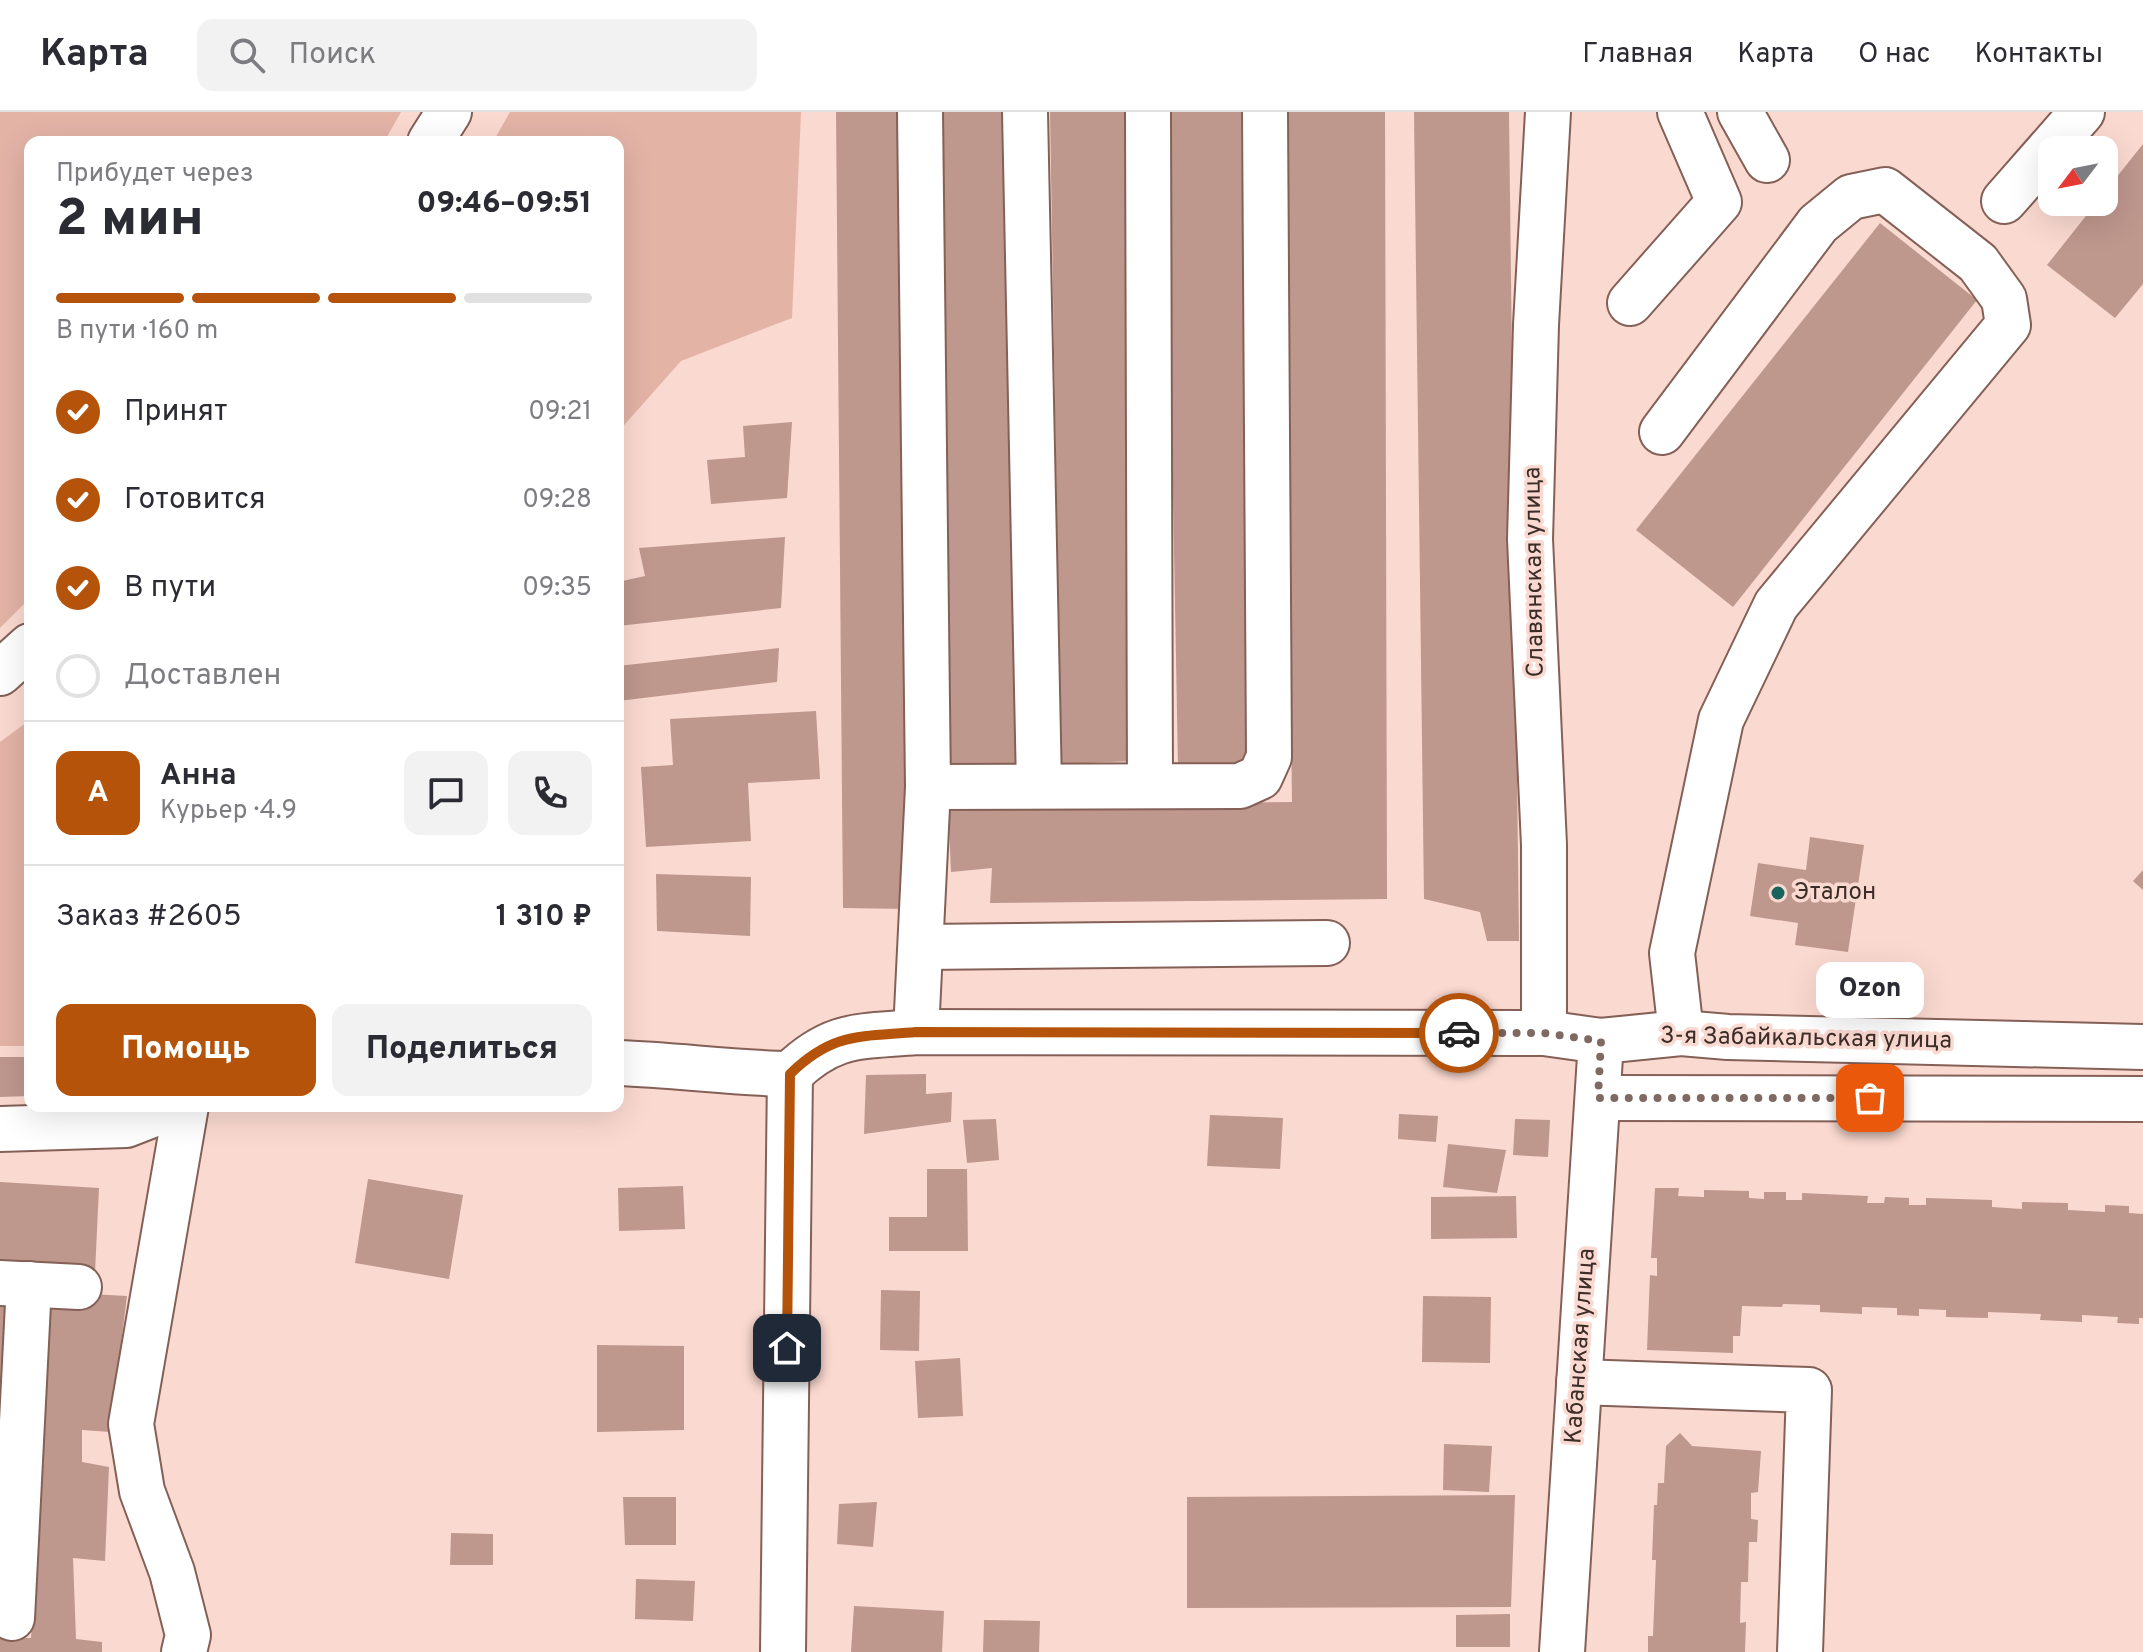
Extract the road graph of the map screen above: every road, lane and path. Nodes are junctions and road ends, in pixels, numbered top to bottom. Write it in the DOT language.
graph roads {
  1 [pos="449,112"];
  2 [pos="920,112"];
  3 [pos="1025,112"];
  4 [pos="1148,112"];
  5 [pos="1265,112"];
  6 [pos="1548,112"];
  7 [pos="1680,112"];
  8 [pos="1740,112"];
  9 [pos="2082,112"];
  10 [pos="434,136"];
  11 [pos="1767,160"];
  12 [pos="2004,201"];
  13 [pos="1630,303"];
  14 [pos="1662,432"];
  15 [pos="24,651"];
  16 [pos="0,673"];
  17 [pos="1039,786"];
  18 [pos="1150,786"];
  19 [pos="928,787"];
  20 [pos="1327,943"];
  21 [pos="922,947"];
  22 [pos="916,1032"];
  23 [pos="1544,1033"];
  24 [pos="1681,1033"];
  25 [pos="1601,1041"];
  26 [pos="2143,1047"];
  27 [pos="624,1063"];
  28 [pos="790,1074"];
  29 [pos="1598,1098"];
  30 [pos="2143,1099"];
  31 [pos="160,1112"];
  32 [pos="185,1112"];
  33 [pos="0,1129"];
  34 [pos="14,1284"];
  35 [pos="79,1287"];
  36 [pos="1579,1382"];
  37 [pos="12,1618"];
  38 [pos="184,1652"];
  39 [pos="783,1652"];
  40 [pos="1562,1652"];
  41 [pos="1800,1652"];
  1 -- 10 [label="main road"];
  2 -- 19 [label="main road"];
  3 -- 17 [label="main road"];
  4 -- 18 [label="main road"];
  5 -- 18 [label="main road"];
  6 -- 23 [label="main road, Славянская улица"];
  7 -- 13 [label="main road"];
  8 -- 11 [label="main road"];
  9 -- 12 [label="main road"];
  14 -- 24 [label="main road"];
  15 -- 16 [label="main road"];
  17 -- 18 [label="main road"];
  17 -- 19 [label="main road"];
  19 -- 21 [label="main road"];
  20 -- 21 [label="main road"];
  21 -- 22 [label="main road"];
  22 -- 23 [label="main road, 3-я Забайкальская улица"];
  22 -- 28 [label="main road, 3-я Забайкальская улица"];
  23 -- 25 [label="main road, 3-я Забайкальская улица"];
  24 -- 25 [label="main road, 3-я Забайкальская улица"];
  24 -- 26 [label="main road, 3-я Забайкальская улица"];
  25 -- 29 [label="main road, Кабанская улица"];
  27 -- 28 [label="main road"];
  28 -- 39 [label="main road"];
  29 -- 30 [label="main road"];
  29 -- 36 [label="main road, Кабанская улица"];
  31 -- 33 [label="main road"];
  32 -- 38 [label="main road"];
  34 -- 35 [label="main road"];
  34 -- 37 [label="main road"];
  36 -- 40 [label="main road, Кабанская улица"];
  36 -- 41 [label="main road"];
}
